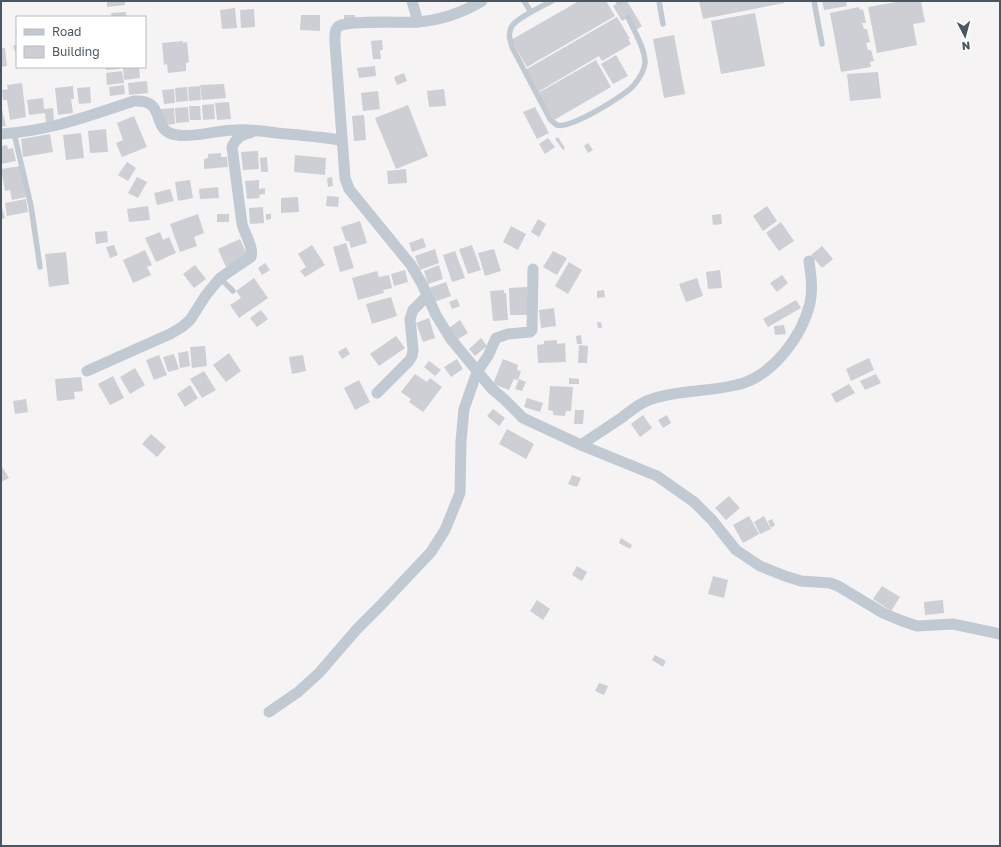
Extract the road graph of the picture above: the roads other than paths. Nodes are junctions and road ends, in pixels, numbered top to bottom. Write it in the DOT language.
graph roads {
  1 [pos="412,1"];
  2 [pos="482,1"];
  3 [pos="524,1"];
  4 [pos="552,1"];
  5 [pos="659,1"];
  6 [pos="814,1"];
  7 [pos="530,12"];
  8 [pos="628,17"];
  9 [pos="418,22"];
  10 [pos="663,24"];
  11 [pos="822,44"];
  12 [pos="259,131"];
  13 [pos="14,133"];
  14 [pos="1,134"];
  15 [pos="341,140"];
  16 [pos="809,261"];
  17 [pos="40,267"];
  18 [pos="533,269"];
  19 [pos="220,278"];
  20 [pos="233,291"];
  21 [pos="427,296"];
  22 [pos="86,371"];
  23 [pos="477,372"];
  24 [pos="378,393"];
  25 [pos="581,445"];
  26 [pos="1000,634"];
  27 [pos="269,712"];
  1 -- 9 [label="street"];
  2 -- 9 [label="street"];
  3 -- 7 [label="lane"];
  4 -- 7 [label="lane"];
  5 -- 10 [label="lane"];
  6 -- 11 [label="lane"];
  7 -- 8 [label="lane"];
  9 -- 15 [label="street"];
  12 -- 13 [label="street"];
  12 -- 15 [label="street"];
  12 -- 19 [label="street"];
  13 -- 14 [label="street"];
  13 -- 17 [label="lane"];
  15 -- 21 [label="street"];
  16 -- 25 [label="street"];
  18 -- 23 [label="street"];
  19 -- 20 [label="lane"];
  19 -- 22 [label="street"];
  21 -- 23 [label="street"];
  21 -- 24 [label="street"];
  23 -- 25 [label="street"];
  23 -- 27 [label="street"];
  25 -- 26 [label="street"];
}
